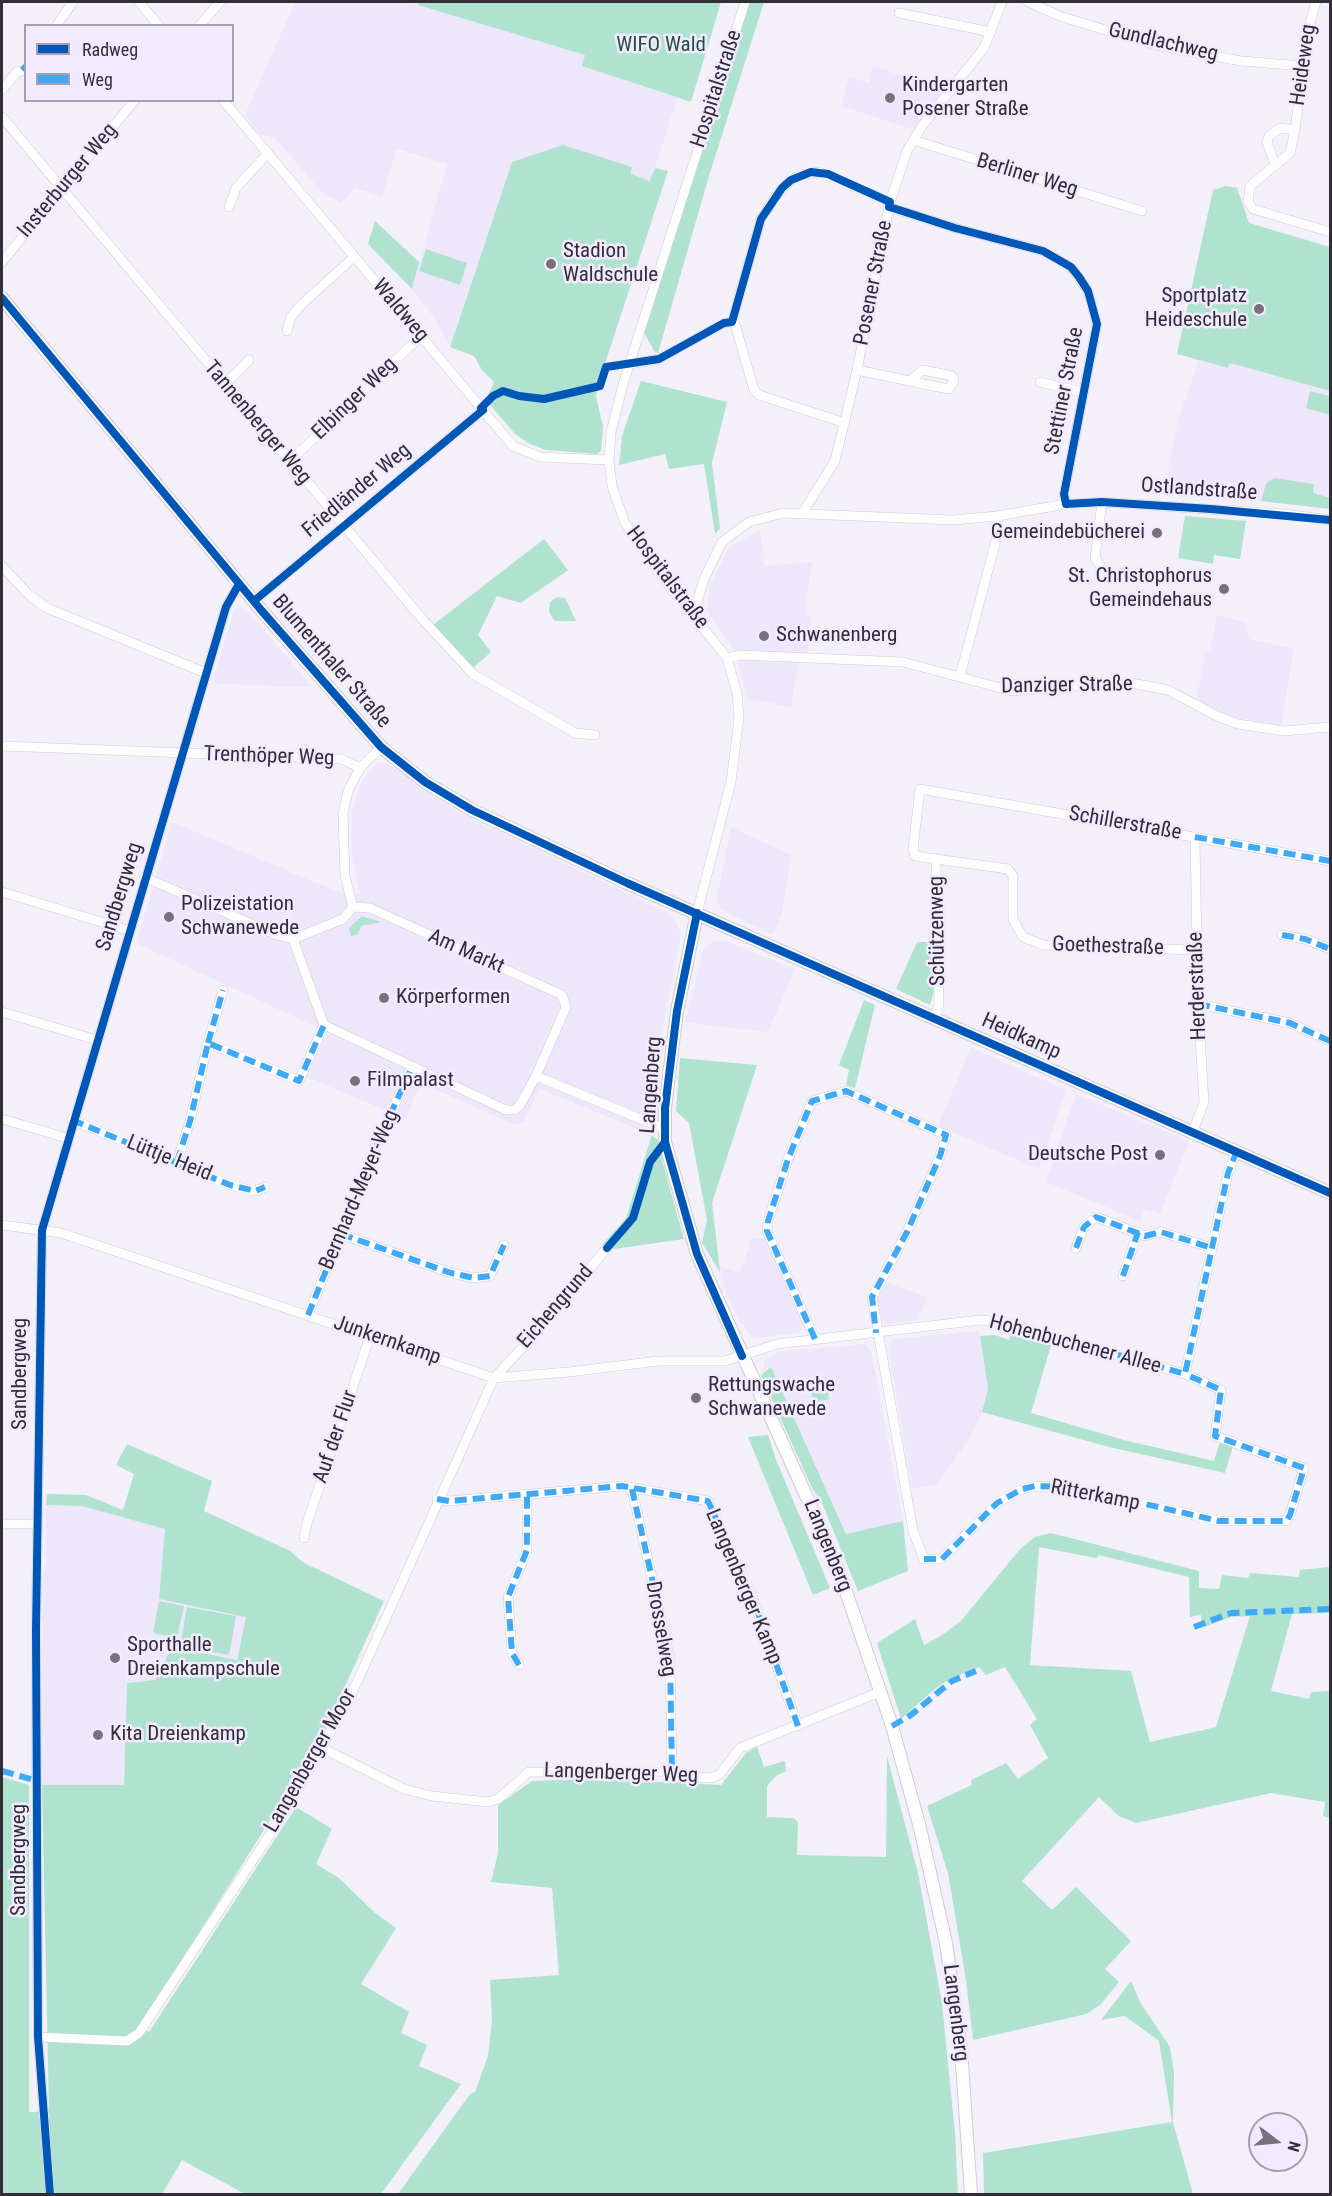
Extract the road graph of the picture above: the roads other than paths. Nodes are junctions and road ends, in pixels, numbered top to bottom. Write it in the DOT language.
graph roads {
  1 [pos="73,2"];
  2 [pos="139,2"];
  3 [pos="220,2"];
  4 [pos="745,2"];
  5 [pos="1002,2"];
  6 [pos="1028,2"];
  7 [pos="1316,2"];
  8 [pos="899,13"];
  9 [pos="57,24"];
  10 [pos="157,24"];
  11 [pos="201,24"];
  12 [pos="991,32"];
  13 [pos="1303,66"];
  14 [pos="24,70"];
  15 [pos="2,90"];
  16 [pos="133,102"];
  17 [pos="225,102"];
  18 [pos="2,117"];
  19 [pos="1295,129"];
  20 [pos="913,140"];
  21 [pos="268,153"];
  22 [pos="1275,165"];
  23 [pos="61,190"];
  24 [pos="889,204"];
  25 [pos="229,207"];
  26 [pos="1142,211"];
  27 [pos="1330,232"];
  28 [pos="354,257"];
  29 [pos="2,262"];
  30 [pos="2,298"];
  31 [pos="732,322"];
  32 [pos="287,331"];
  33 [pos="420,336"];
  34 [pos="249,360"];
  35 [pos="630,364"];
  36 [pos="857,370"];
  37 [pos="910,381"];
  38 [pos="1040,382"];
  39 [pos="224,384"];
  40 [pos="1082,392"];
  41 [pos="483,410"];
  42 [pos="844,423"];
  43 [pos="609,459"];
  44 [pos="289,462"];
  45 [pos="1102,502"];
  46 [pos="1065,504"];
  47 [pos="802,512"];
  48 [pos="997,516"];
  49 [pos="1330,520"];
  50 [pos="343,526"];
  51 [pos="1100,565"];
  52 [pos="2,566"];
  53 [pos="240,584"];
  54 [pos="254,601"];
  55 [pos="693,615"];
  56 [pos="727,658"];
  57 [pos="206,673"];
  58 [pos="960,676"];
  59 [pos="1330,727"];
  60 [pos="595,735"];
  61 [pos="2,746"];
  62 [pos="381,747"];
  63 [pos="182,754"];
  64 [pos="360,768"];
  65 [pos="920,789"];
  66 [pos="1195,837"];
  67 [pos="936,859"];
  68 [pos="1330,861"];
  69 [pos="144,877"];
  70 [pos="2,892"];
  71 [pos="353,907"];
  72 [pos="697,913"];
  73 [pos="128,930"];
  74 [pos="1282,935"];
  75 [pos="293,939"];
  76 [pos="1330,949"];
  77 [pos="1196,950"];
  78 [pos="223,990"];
  79 [pos="1198,1004"];
  80 [pos="2,1012"];
  81 [pos="935,1019"];
  82 [pos="324,1025"];
  83 [pos="97,1040"];
  84 [pos="1330,1041"];
  85 [pos="208,1043"];
  86 [pos="412,1067"];
  87 [pos="536,1076"];
  88 [pos="2,1119"];
  89 [pos="72,1120"];
  90 [pos="665,1129"];
  91 [pos="1192,1134"];
  92 [pos="67,1138"];
  93 [pos="1236,1153"];
  94 [pos="177,1162"];
  95 [pos="266,1187"];
  96 [pos="1330,1193"];
  97 [pos="2,1225"];
  98 [pos="42,1230"];
  99 [pos="1138,1232"];
  100 [pos="341,1234"];
  101 [pos="504,1245"];
  102 [pos="607,1248"];
  103 [pos="1076,1248"];
  104 [pos="1212,1248"];
  105 [pos="1123,1276"];
  106 [pos="308,1315"];
  107 [pos="876,1333"];
  108 [pos="370,1336"];
  109 [pos="815,1339"];
  110 [pos="742,1356"];
  111 [pos="1185,1374"];
  112 [pos="494,1378"];
  113 [pos="632,1489"];
  114 [pos="527,1495"];
  115 [pos="437,1499"];
  116 [pos="2,1524"];
  117 [pos="38,1524"];
  118 [pos="304,1538"];
  119 [pos="519,1665"];
  120 [pos="880,1692"];
  121 [pos="798,1726"];
  122 [pos="322,1748"];
  123 [pos="672,1772"];
  124 [pos="38,2037"];
  125 [pos="50,2194"];
  126 [pos="971,2194"];
  1 -- 9 [label="street"];
  2 -- 10 [label="street"];
  3 -- 11 [label="street"];
  4 -- 35 [label="street, Hospitalstraße"];
  5 -- 12 [label="street, Posener Straße"];
  6 -- 13 [label="street, Gundlachweg"];
  7 -- 13 [label="street, Heideweg"];
  8 -- 12 [label="street"];
  12 -- 20 [label="street, Posener Straße"];
  13 -- 19 [label="street, Heideweg"];
  14 -- 15 [label="street"];
  16 -- 23 [label="street, Insterburger Weg"];
  17 -- 21 [label="street, Waldweg"];
  18 -- 23 [label="street, Tannenberger Weg"];
  19 -- 22 [label="street, Heideweg"];
  19 -- 22 [label="street, Heideweg"];
  20 -- 24 [label="street, Posener Straße"];
  20 -- 26 [label="street, Berliner Weg"];
  21 -- 25 [label="street"];
  21 -- 28 [label="street, Waldweg"];
  22 -- 27 [label="street, Heideweg"];
  23 -- 29 [label="street, Insterburger Weg"];
  23 -- 39 [label="street, Tannenberger Weg"];
  24 -- 31 [label="street, Stettiner Straße"];
  24 -- 36 [label="street, Posener Straße"];
  24 -- 40 [label="street, Stettiner Straße"];
  28 -- 32 [label="street"];
  28 -- 33 [label="street, Waldweg"];
  30 -- 53 [label="main road, Blumenthaler Straße"];
  31 -- 35 [label="street"];
  31 -- 42 [label="street"];
  33 -- 41 [label="street, Waldweg"];
  33 -- 44 [label="street, Elbinger Weg"];
  34 -- 39 [label="street"];
  35 -- 43 [label="street, Hospitalstraße"];
  36 -- 37 [label="street"];
  36 -- 42 [label="street, Posener Straße"];
  38 -- 40 [label="street"];
  39 -- 44 [label="street, Tannenberger Weg"];
  40 -- 46 [label="street, Stettiner Straße"];
  41 -- 43 [label="street, Waldweg"];
  41 -- 50 [label="street, Friedländer Weg"];
  42 -- 47 [label="street, Posener Straße"];
  43 -- 55 [label="street, Hospitalstraße"];
  44 -- 50 [label="street, Tannenberger Weg"];
  45 -- 46 [label="street, Ostlandstraße"];
  45 -- 49 [label="street, Ostlandstraße"];
  45 -- 51 [label="street"];
  46 -- 48 [label="street, Ostlandstraße"];
  47 -- 48 [label="street, Ostlandstraße"];
  47 -- 55 [label="street, Ostlandstraße"];
  48 -- 58 [label="street"];
  50 -- 54 [label="street, Friedländer Weg"];
  50 -- 60 [label="street, Tannenberger Weg"];
  52 -- 57 [label="street"];
  53 -- 54 [label="main road, Blumenthaler Straße"];
  53 -- 57 [label="street, Sandbergweg"];
  54 -- 62 [label="main road, Blumenthaler Straße"];
  55 -- 56 [label="street, Hospitalstraße"];
  56 -- 58 [label="street, Danziger Straße"];
  56 -- 72 [label="street, Hospitalstraße"];
  57 -- 63 [label="street, Sandbergweg"];
  58 -- 59 [label="street, Danziger Straße"];
  61 -- 63 [label="street, Trenthöper Weg"];
  62 -- 64 [label="street, Trenthöper Weg"];
  62 -- 72 [label="main road, Blumenthaler Straße"];
  63 -- 64 [label="street, Trenthöper Weg"];
  63 -- 69 [label="street, Sandbergweg"];
  64 -- 71 [label="street"];
  65 -- 66 [label="street, Schillerstraße"];
  65 -- 67 [label="street, Schützenweg"];
  66 -- 68 [label="street, Schillerstraße"];
  66 -- 77 [label="street, Herderstraße"];
  67 -- 77 [label="street, Goethestraße"];
  67 -- 81 [label="street, Schützenweg"];
  69 -- 73 [label="street, Sandbergweg"];
  69 -- 75 [label="street"];
  70 -- 73 [label="street"];
  71 -- 75 [label="street"];
  71 -- 87 [label="street, Am Markt"];
  72 -- 81 [label="main road, Heidkamp"];
  72 -- 90 [label="main road, Langenberg"];
  73 -- 83 [label="street, Sandbergweg"];
  74 -- 76 [label="street"];
  75 -- 82 [label="street"];
  77 -- 79 [label="street, Herderstraße"];
  78 -- 85 [label="street"];
  79 -- 84 [label="street"];
  79 -- 91 [label="street, Herderstraße"];
  80 -- 83 [label="street"];
  81 -- 91 [label="main road, Heidkamp"];
  82 -- 85 [label="street"];
  82 -- 86 [label="street, Am Markt"];
  83 -- 89 [label="street, Sandbergweg"];
  85 -- 94 [label="street"];
  86 -- 87 [label="street, Am Markt"];
  86 -- 100 [label="street, Bernhard-Meyer-Weg"];
  87 -- 90 [label="street"];
  88 -- 92 [label="street"];
  89 -- 92 [label="street, Sandbergweg"];
  89 -- 94 [label="street, Lüttje Heid"];
  90 -- 110 [label="main road, Langenberg"];
  91 -- 93 [label="main road, Heidkamp"];
  92 -- 98 [label="street, Sandbergweg"];
  93 -- 96 [label="main road, Heidkamp"];
  93 -- 104 [label="street, Hohenbuchener Allee"];
  94 -- 95 [label="street, Lüttje Heid"];
  97 -- 98 [label="street, Junkernkamp"];
  98 -- 106 [label="street, Junkernkamp"];
  98 -- 117 [label="street, Sandbergweg"];
  99 -- 103 [label="street"];
  99 -- 104 [label="street"];
  99 -- 105 [label="street"];
  100 -- 101 [label="street"];
  100 -- 106 [label="street, Bernhard-Meyer-Weg"];
  102 -- 112 [label="street, Eichengrund"];
  104 -- 111 [label="street, Hohenbuchener Allee"];
  106 -- 108 [label="street, Junkernkamp"];
  107 -- 109 [label="street, Hohenbuchener Allee"];
  107 -- 109 [label="street"];
  107 -- 111 [label="street, Hohenbuchener Allee"];
  107 -- 111 [label="street, Ritterkamp"];
  108 -- 112 [label="street, Junkernkamp"];
  108 -- 118 [label="street, Auf der Flur"];
  109 -- 110 [label="street, Hohenbuchener Allee"];
  110 -- 112 [label="street, Junkernkamp"];
  110 -- 120 [label="main road, Langenberg"];
  112 -- 115 [label="street, Langenberger Moor"];
  113 -- 114 [label="street, Langenberger Kamp"];
  113 -- 121 [label="street, Langenberger Kamp"];
  113 -- 123 [label="street, Drosselweg"];
  114 -- 115 [label="street, Langenberger Kamp"];
  114 -- 119 [label="street"];
  115 -- 122 [label="street, Langenberger Moor"];
  116 -- 117 [label="street"];
  117 -- 124 [label="street, Sandbergweg"];
  120 -- 121 [label="street, Langenberger Weg"];
  120 -- 126 [label="main road, Langenberg"];
  121 -- 123 [label="street, Langenberger Weg"];
  122 -- 123 [label="street, Langenberger Weg"];
  122 -- 124 [label="street, Langenberger Moor"];
  124 -- 125 [label="street, Sandbergweg"];
}
